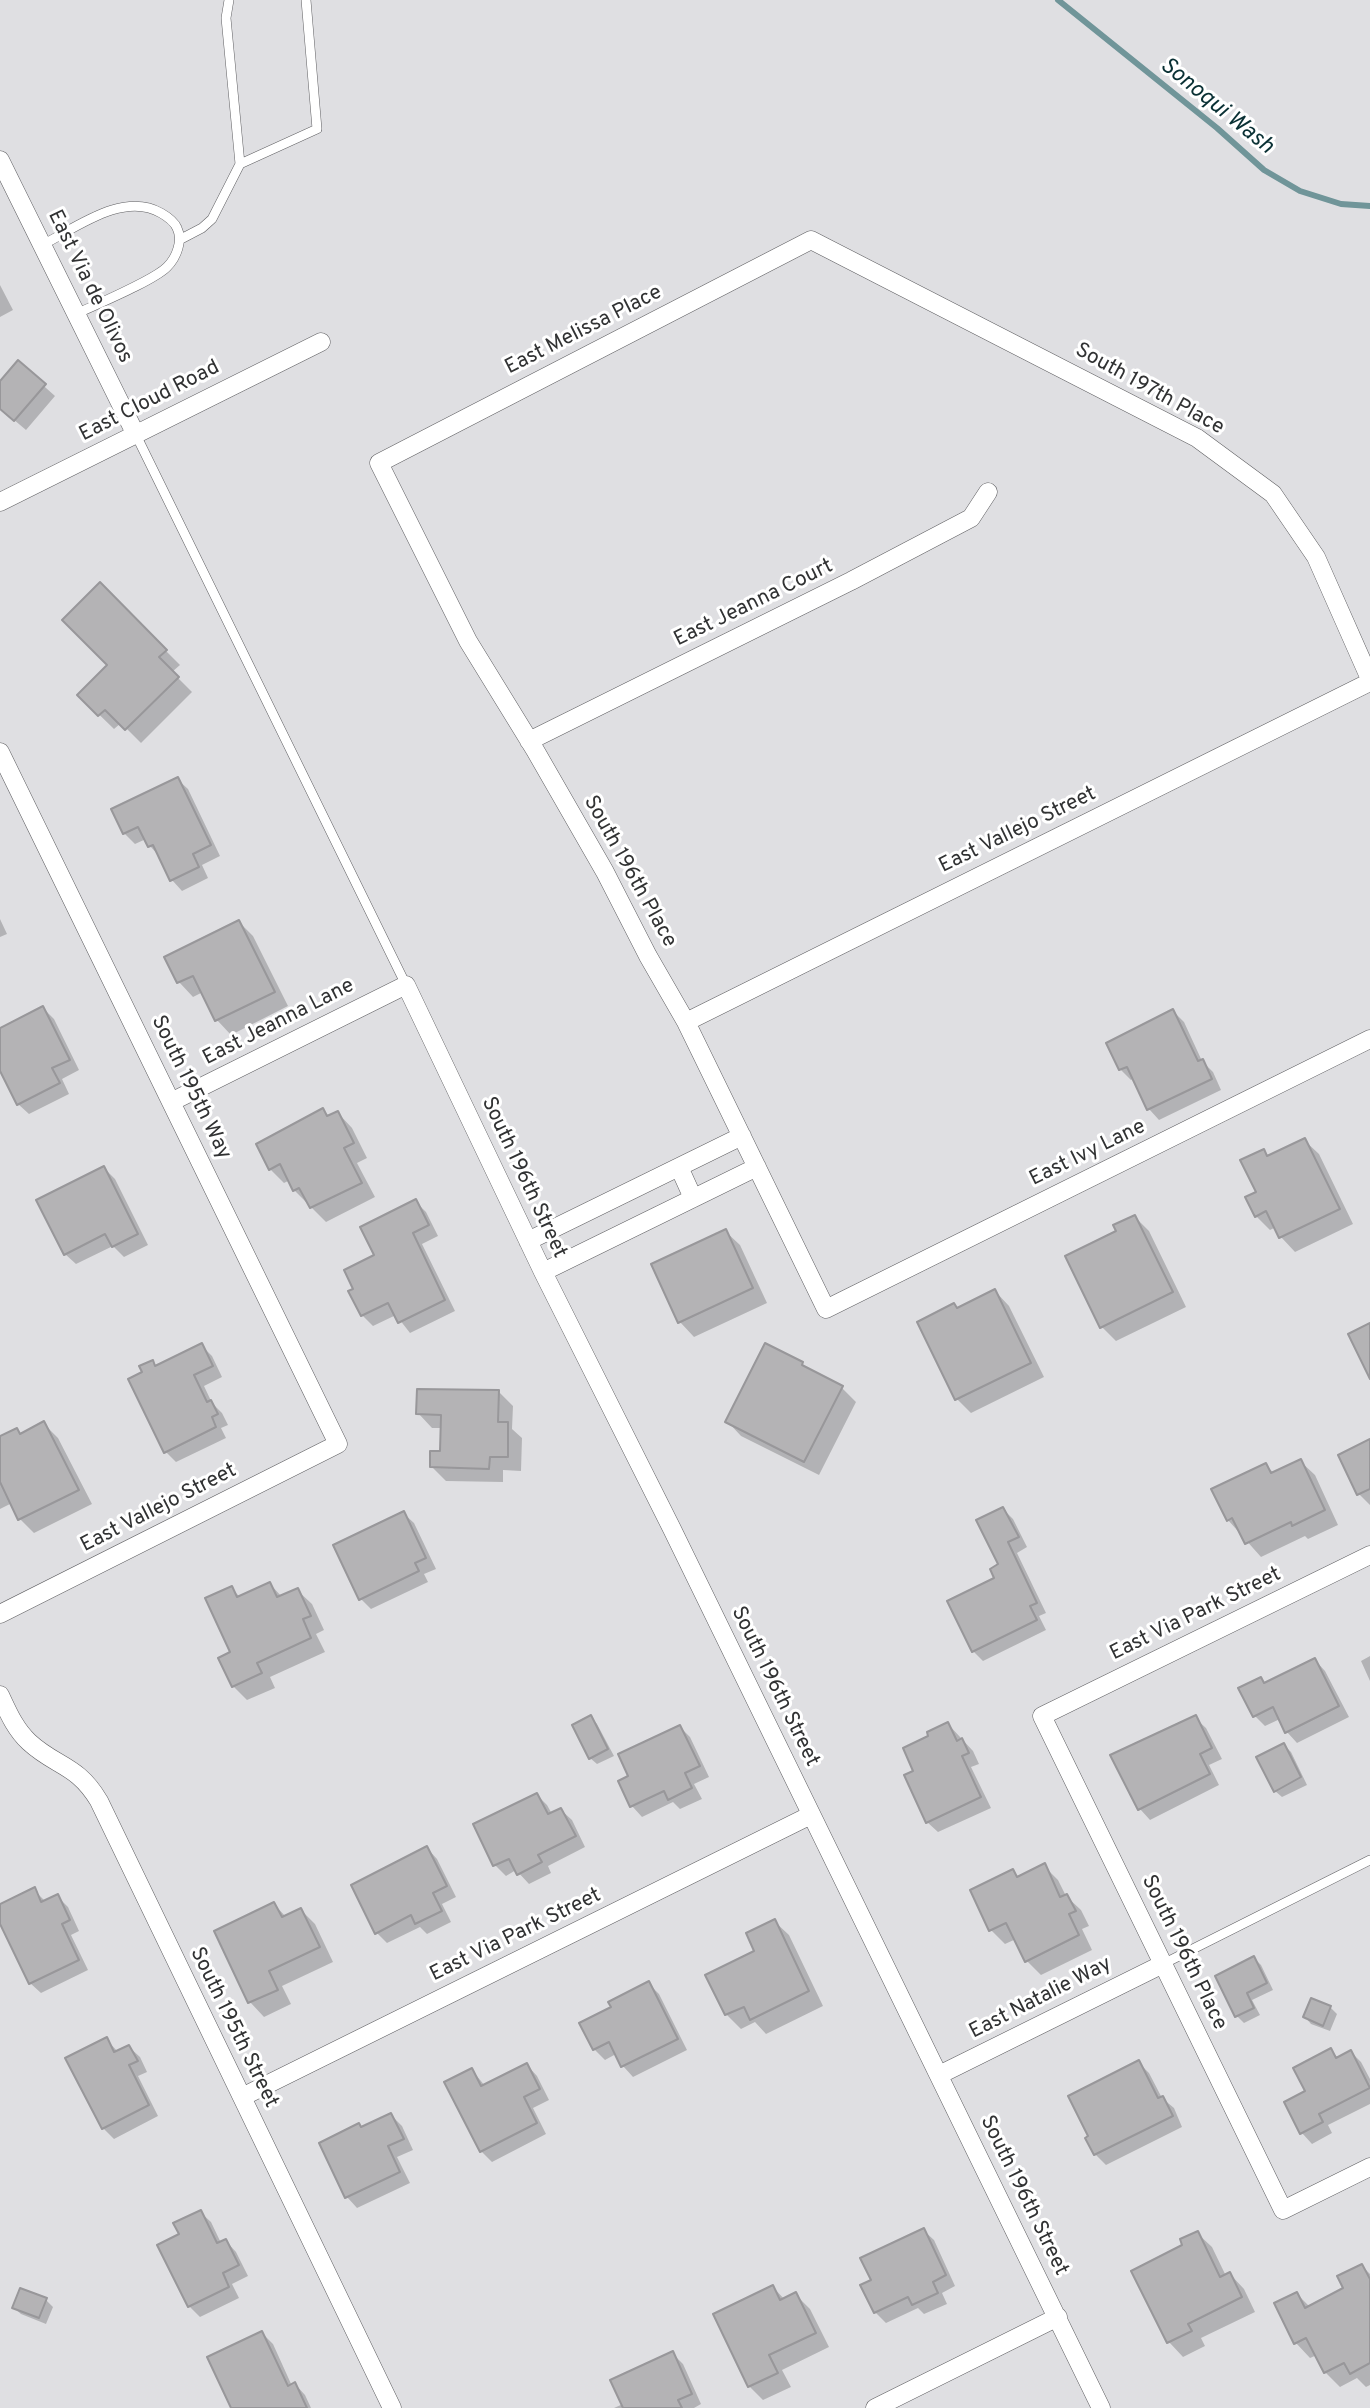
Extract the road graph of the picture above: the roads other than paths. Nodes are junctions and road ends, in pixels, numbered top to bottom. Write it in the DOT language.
graph roads {
  1 [pos="229,0"];
  2 [pos="306,0"];
  3 [pos="0,160"];
  4 [pos="240,164"];
  5 [pos="181,239"];
  6 [pos="811,240"];
  7 [pos="42,245"];
  8 [pos="76,314"];
  9 [pos="321,342"];
  10 [pos="136,435"];
  11 [pos="379,463"];
  12 [pos="988,492"];
  13 [pos="0,502"];
  14 [pos="1370,680"];
  15 [pos="529,741"];
  16 [pos="1,752"];
  17 [pos="406,985"];
  18 [pos="686,1022"];
  19 [pos="1370,1039"];
  20 [pos="172,1102"];
  21 [pos="742,1136"];
  22 [pos="679,1167"];
  23 [pos="757,1167"];
  24 [pos="693,1198"];
  25 [pos="528,1241"];
  26 [pos="543,1272"];
  27 [pos="826,1309"];
  28 [pos="338,1444"];
  29 [pos="1370,1555"];
  30 [pos="0,1614"];
  31 [pos="0,1695"];
  32 [pos="1042,1716"];
  33 [pos="811,1815"];
  34 [pos="1370,1860"];
  35 [pos="1163,1964"];
  36 [pos="939,2075"];
  37 [pos="242,2097"];
  38 [pos="1370,2167"];
  39 [pos="1058,2317"];
  40 [pos="392,2408"];
  41 [pos="875,2408"];
  42 [pos="1101,2408"];
  1 -- 4 [label="lane"];
  2 -- 4 [label="lane"];
  3 -- 7 [label="street, East Via de Olivos"];
  4 -- 5 [label="lane"];
  5 -- 7 [label="lane"];
  5 -- 8 [label="lane"];
  6 -- 11 [label="street, East Melissa Place"];
  6 -- 14 [label="street, South 197th Place"];
  7 -- 8 [label="street, East Via de Olivos"];
  8 -- 10 [label="street, East Via de Olivos"];
  9 -- 10 [label="street, East Cloud Road"];
  10 -- 13 [label="street, East Cloud Road"];
  10 -- 17 [label="lane"];
  11 -- 15 [label="street, South 196th Place"];
  12 -- 15 [label="street, East Jeanna Court"];
  14 -- 18 [label="street, East Vallejo Street"];
  15 -- 18 [label="street, South 196th Place"];
  16 -- 20 [label="street, South 195th Way"];
  17 -- 20 [label="street, East Jeanna Lane"];
  17 -- 25 [label="street, South 196th Street"];
  18 -- 21 [label="street, South 196th Place"];
  19 -- 27 [label="street, East Ivy Lane"];
  20 -- 28 [label="street, South 195th Way"];
  21 -- 22 [label="street"];
  21 -- 23 [label="street, South 196th Place"];
  22 -- 24 [label="street"];
  22 -- 25 [label="street"];
  23 -- 24 [label="street"];
  23 -- 27 [label="street, South 196th Place"];
  24 -- 26 [label="street"];
  25 -- 26 [label="street, South 196th Street"];
  26 -- 33 [label="street, South 196th Street"];
  28 -- 30 [label="street, East Vallejo Street"];
  29 -- 32 [label="street, East Via Park Street"];
  31 -- 37 [label="street, South 195th Street"];
  32 -- 35 [label="street, South 196th Place"];
  33 -- 36 [label="street, South 196th Street"];
  33 -- 37 [label="street, East Via Park Street"];
  34 -- 35 [label="lane"];
  35 -- 36 [label="street, East Natalie Way"];
  35 -- 38 [label="street, South 196th Place"];
  36 -- 39 [label="street, South 196th Street"];
  37 -- 40 [label="street, South 195th Street"];
  39 -- 41 [label="street"];
  39 -- 42 [label="street, South 196th Street"];
}
